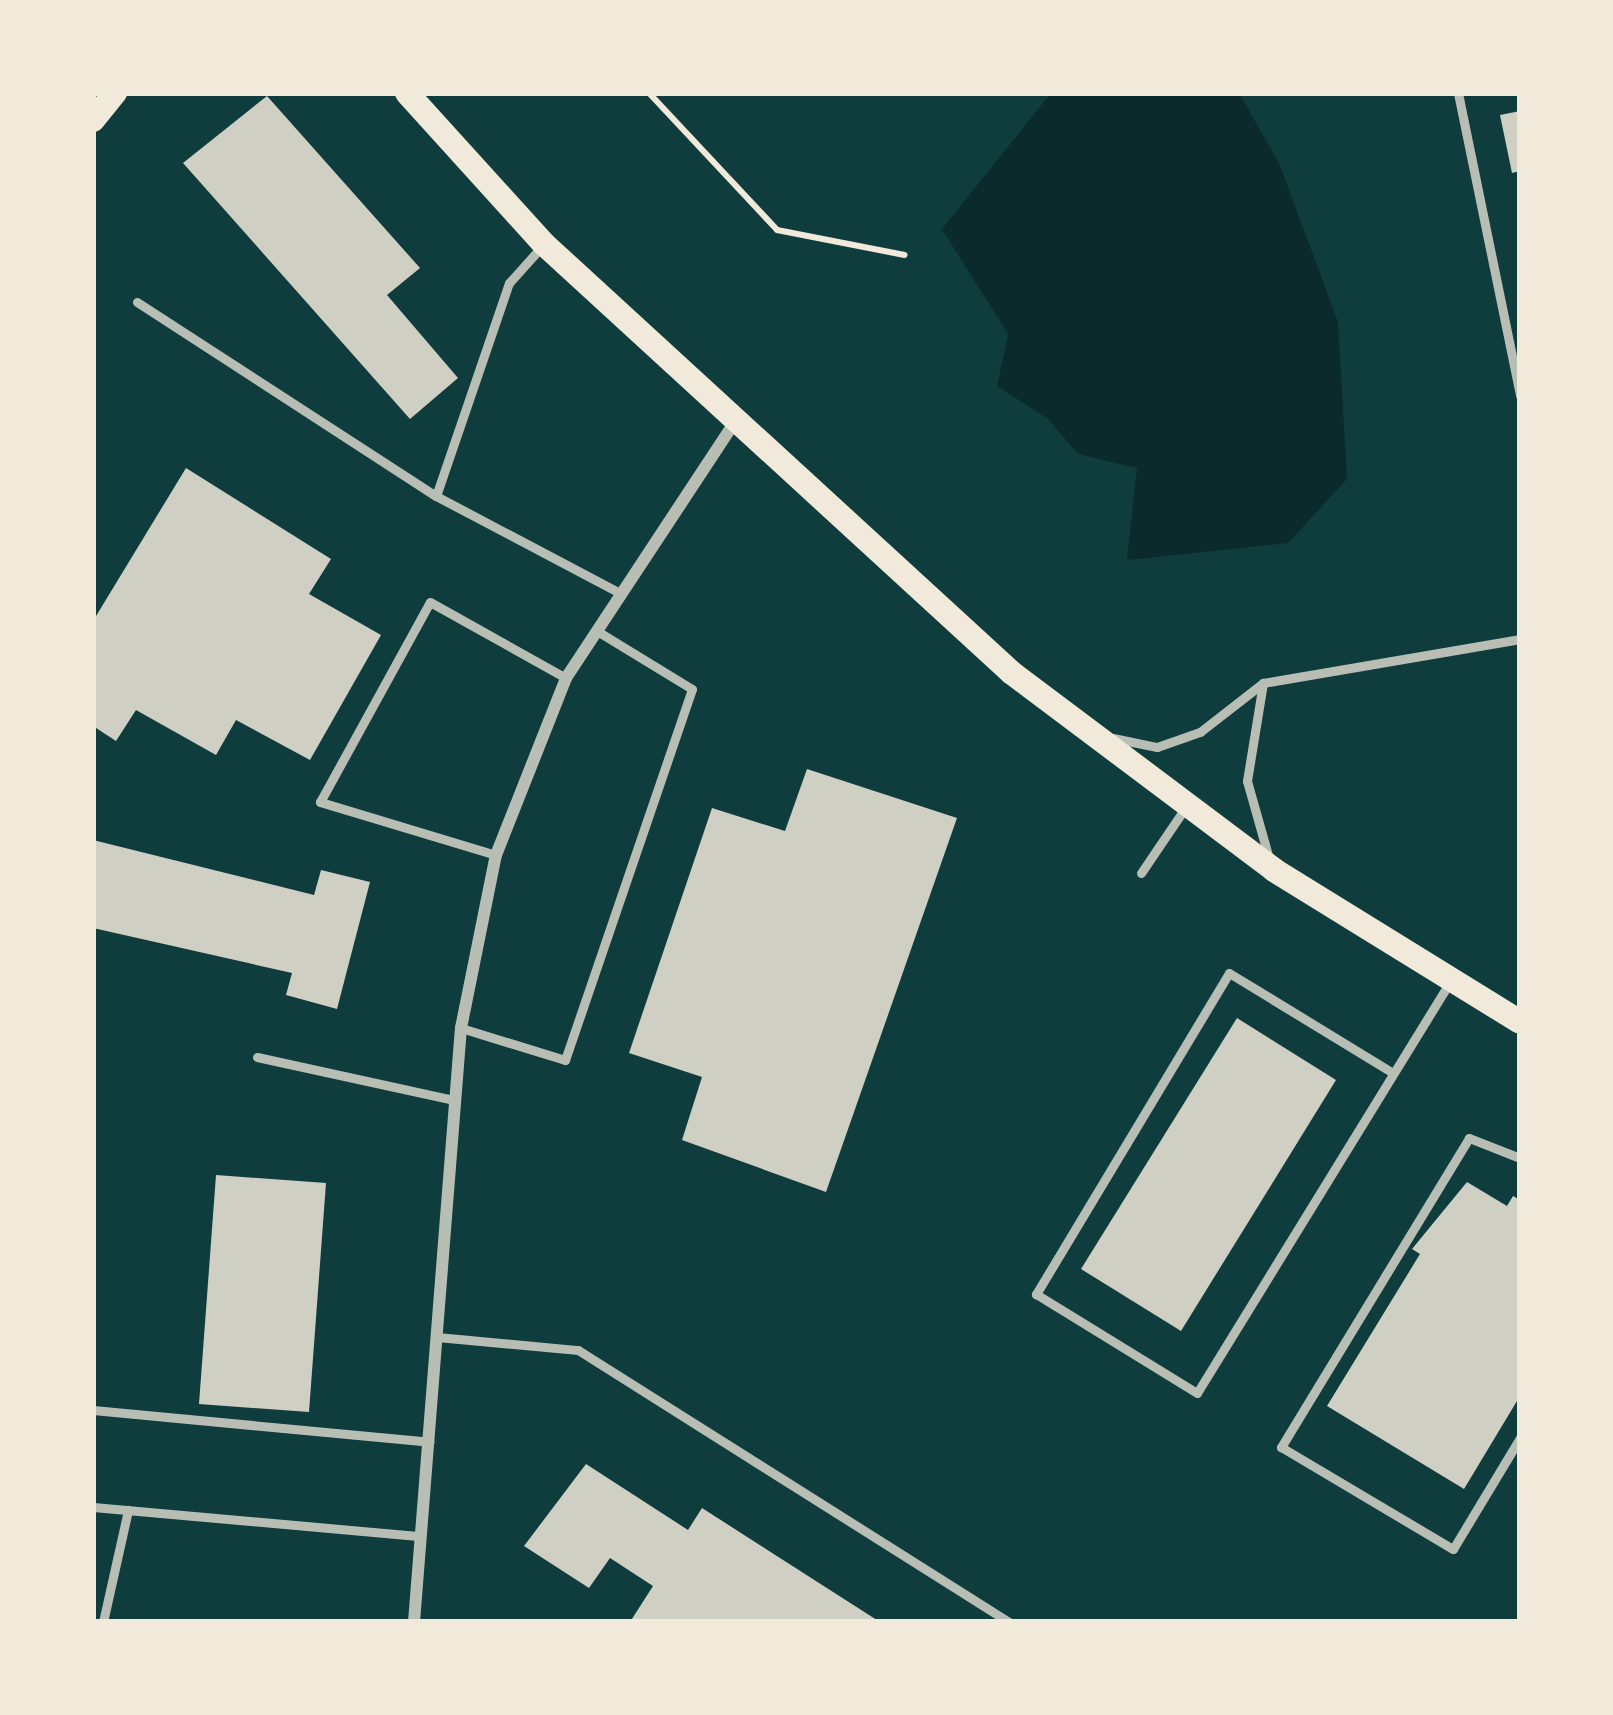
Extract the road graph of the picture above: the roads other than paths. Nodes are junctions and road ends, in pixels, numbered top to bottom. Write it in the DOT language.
graph roads {
  1 [pos="115,93"];
  2 [pos="407,93"];
  3 [pos="428,93"];
  4 [pos="1458,93"];
  5 [pos="93,120"];
  6 [pos="467,160"];
  7 [pos="544,244"];
  8 [pos="137,302"];
  9 [pos="1520,396"];
  10 [pos="734,425"];
  11 [pos="436,496"];
  12 [pos="622,593"];
  13 [pos="597,631"];
  14 [pos="1520,640"];
  15 [pos="566,678"];
  16 [pos="1263,683"];
  17 [pos="1090,733"];
  18 [pos="1186,807"];
  19 [pos="496,855"];
  20 [pos="1274,870"];
  21 [pos="1141,873"];
  22 [pos="1450,981"];
  23 [pos="1520,1022"];
  24 [pos="461,1028"];
  25 [pos="257,1057"];
  26 [pos="1394,1073"];
  27 [pos="454,1100"];
  28 [pos="1520,1158"];
  29 [pos="437,1337"];
  30 [pos="93,1410"];
  31 [pos="1520,1438"];
  32 [pos="429,1442"];
  33 [pos="93,1507"];
  34 [pos="128,1510"];
  35 [pos="421,1536"];
  36 [pos="103,1622"];
  37 [pos="414,1622"];
  38 [pos="1009,1622"];
  1 -- 5 [label="main road"];
  2 -- 6 [label="main road"];
  3 -- 6 [label="main road"];
  4 -- 9 [label="lane"];
  6 -- 7 [label="main road"];
  7 -- 10 [label="main road"];
  7 -- 11 [label="lane"];
  8 -- 11 [label="lane"];
  10 -- 12 [label="street"];
  10 -- 17 [label="main road"];
  11 -- 12 [label="lane"];
  12 -- 13 [label="street"];
  13 -- 15 [label="street"];
  13 -- 24 [label="lane"];
  14 -- 16 [label="lane"];
  15 -- 19 [label="street"];
  15 -- 19 [label="lane"];
  16 -- 17 [label="lane"];
  16 -- 20 [label="lane"];
  17 -- 18 [label="main road"];
  18 -- 20 [label="main road"];
  18 -- 21 [label="lane"];
  19 -- 24 [label="street"];
  20 -- 22 [label="main road"];
  22 -- 23 [label="main road"];
  22 -- 26 [label="lane"];
  24 -- 27 [label="street"];
  25 -- 27 [label="lane"];
  26 -- 26 [label="lane"];
  27 -- 29 [label="street"];
  28 -- 31 [label="lane"];
  29 -- 32 [label="street"];
  29 -- 38 [label="lane"];
  30 -- 32 [label="lane"];
  32 -- 35 [label="street"];
  33 -- 34 [label="lane"];
  34 -- 35 [label="lane"];
  34 -- 36 [label="lane"];
  35 -- 37 [label="street"];
}
